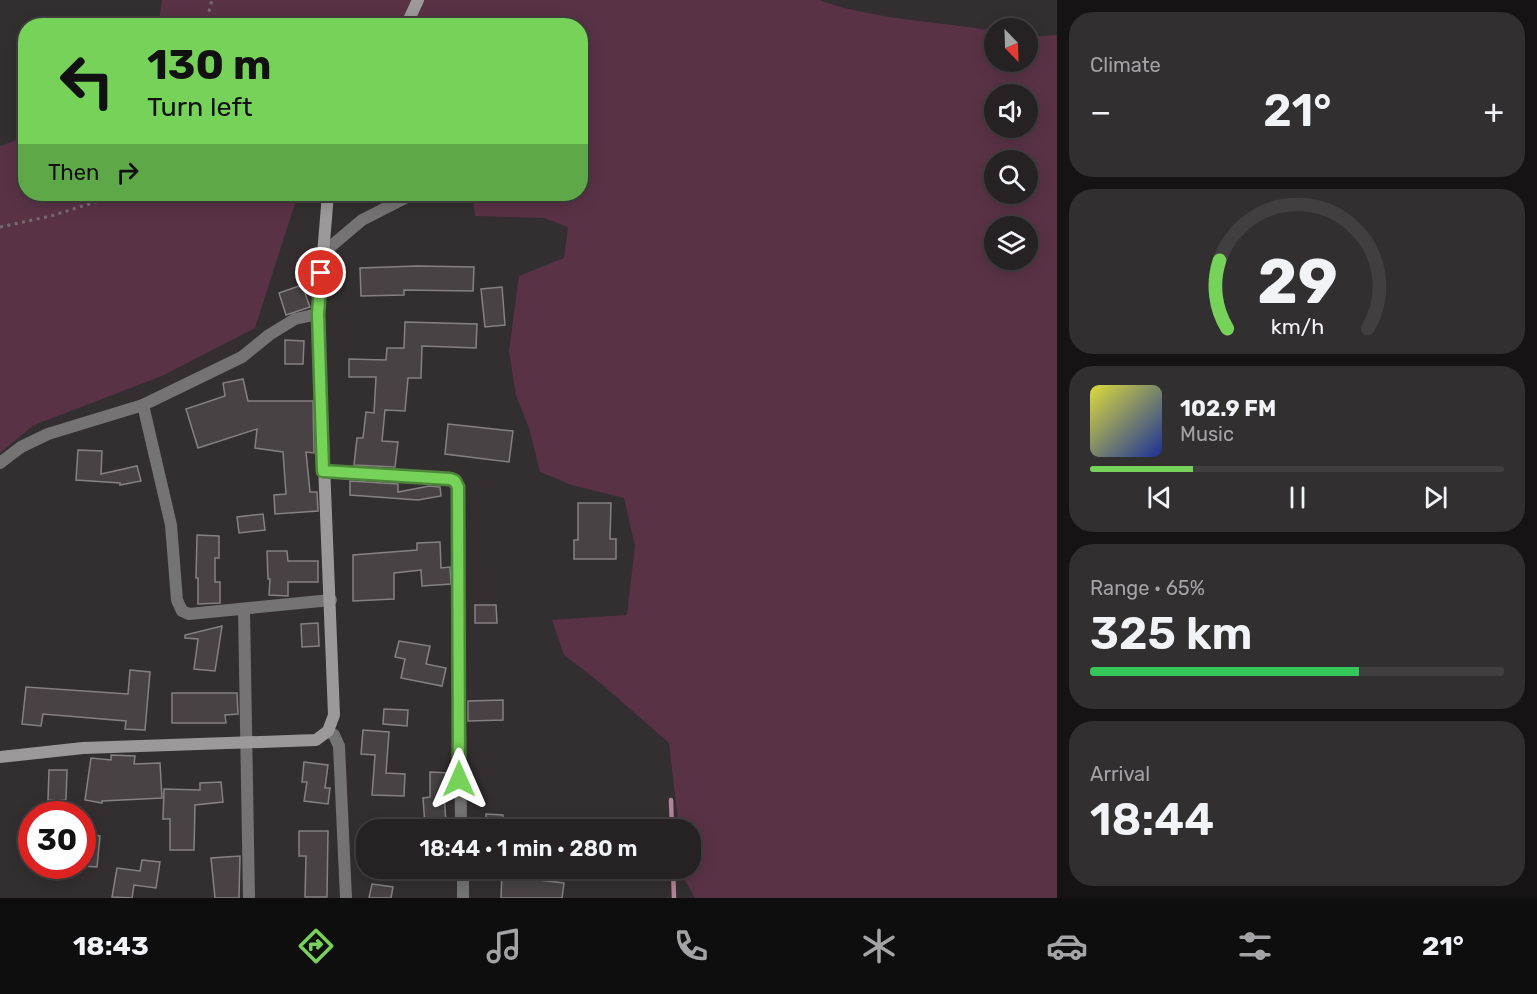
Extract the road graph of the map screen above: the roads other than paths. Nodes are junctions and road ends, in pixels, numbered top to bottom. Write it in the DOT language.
graph roads {
  1 [pos="418,0"];
  2 [pos="410,18"];
  3 [pos="327,201"];
  4 [pos="399,201"];
  5 [pos="323,253"];
  6 [pos="318,314"];
  7 [pos="143,405"];
  8 [pos="0,463"];
  9 [pos="323,471"];
  10 [pos="331,600"];
  11 [pos="244,609"];
  12 [pos="328,731"];
  13 [pos="247,743"];
  14 [pos="0,757"];
  15 [pos="460,819"];
  16 [pos="463,879"];
  17 [pos="249,898"];
  18 [pos="346,898"];
  19 [pos="463,898"];
  1 -- 2 [label="main road"];
  3 -- 5 [label="main road"];
  4 -- 5 [label="street"];
  5 -- 6 [label="main road"];
  6 -- 7 [label="street"];
  6 -- 9 [label="main road"];
  7 -- 8 [label="street"];
  7 -- 11 [label="street"];
  9 -- 10 [label="main road"];
  9 -- 15 [label="street"];
  10 -- 11 [label="street"];
  10 -- 12 [label="main road"];
  11 -- 13 [label="street"];
  12 -- 13 [label="main road"];
  12 -- 18 [label="street"];
  13 -- 14 [label="main road"];
  13 -- 17 [label="street"];
  16 -- 19 [label="street"];
}
